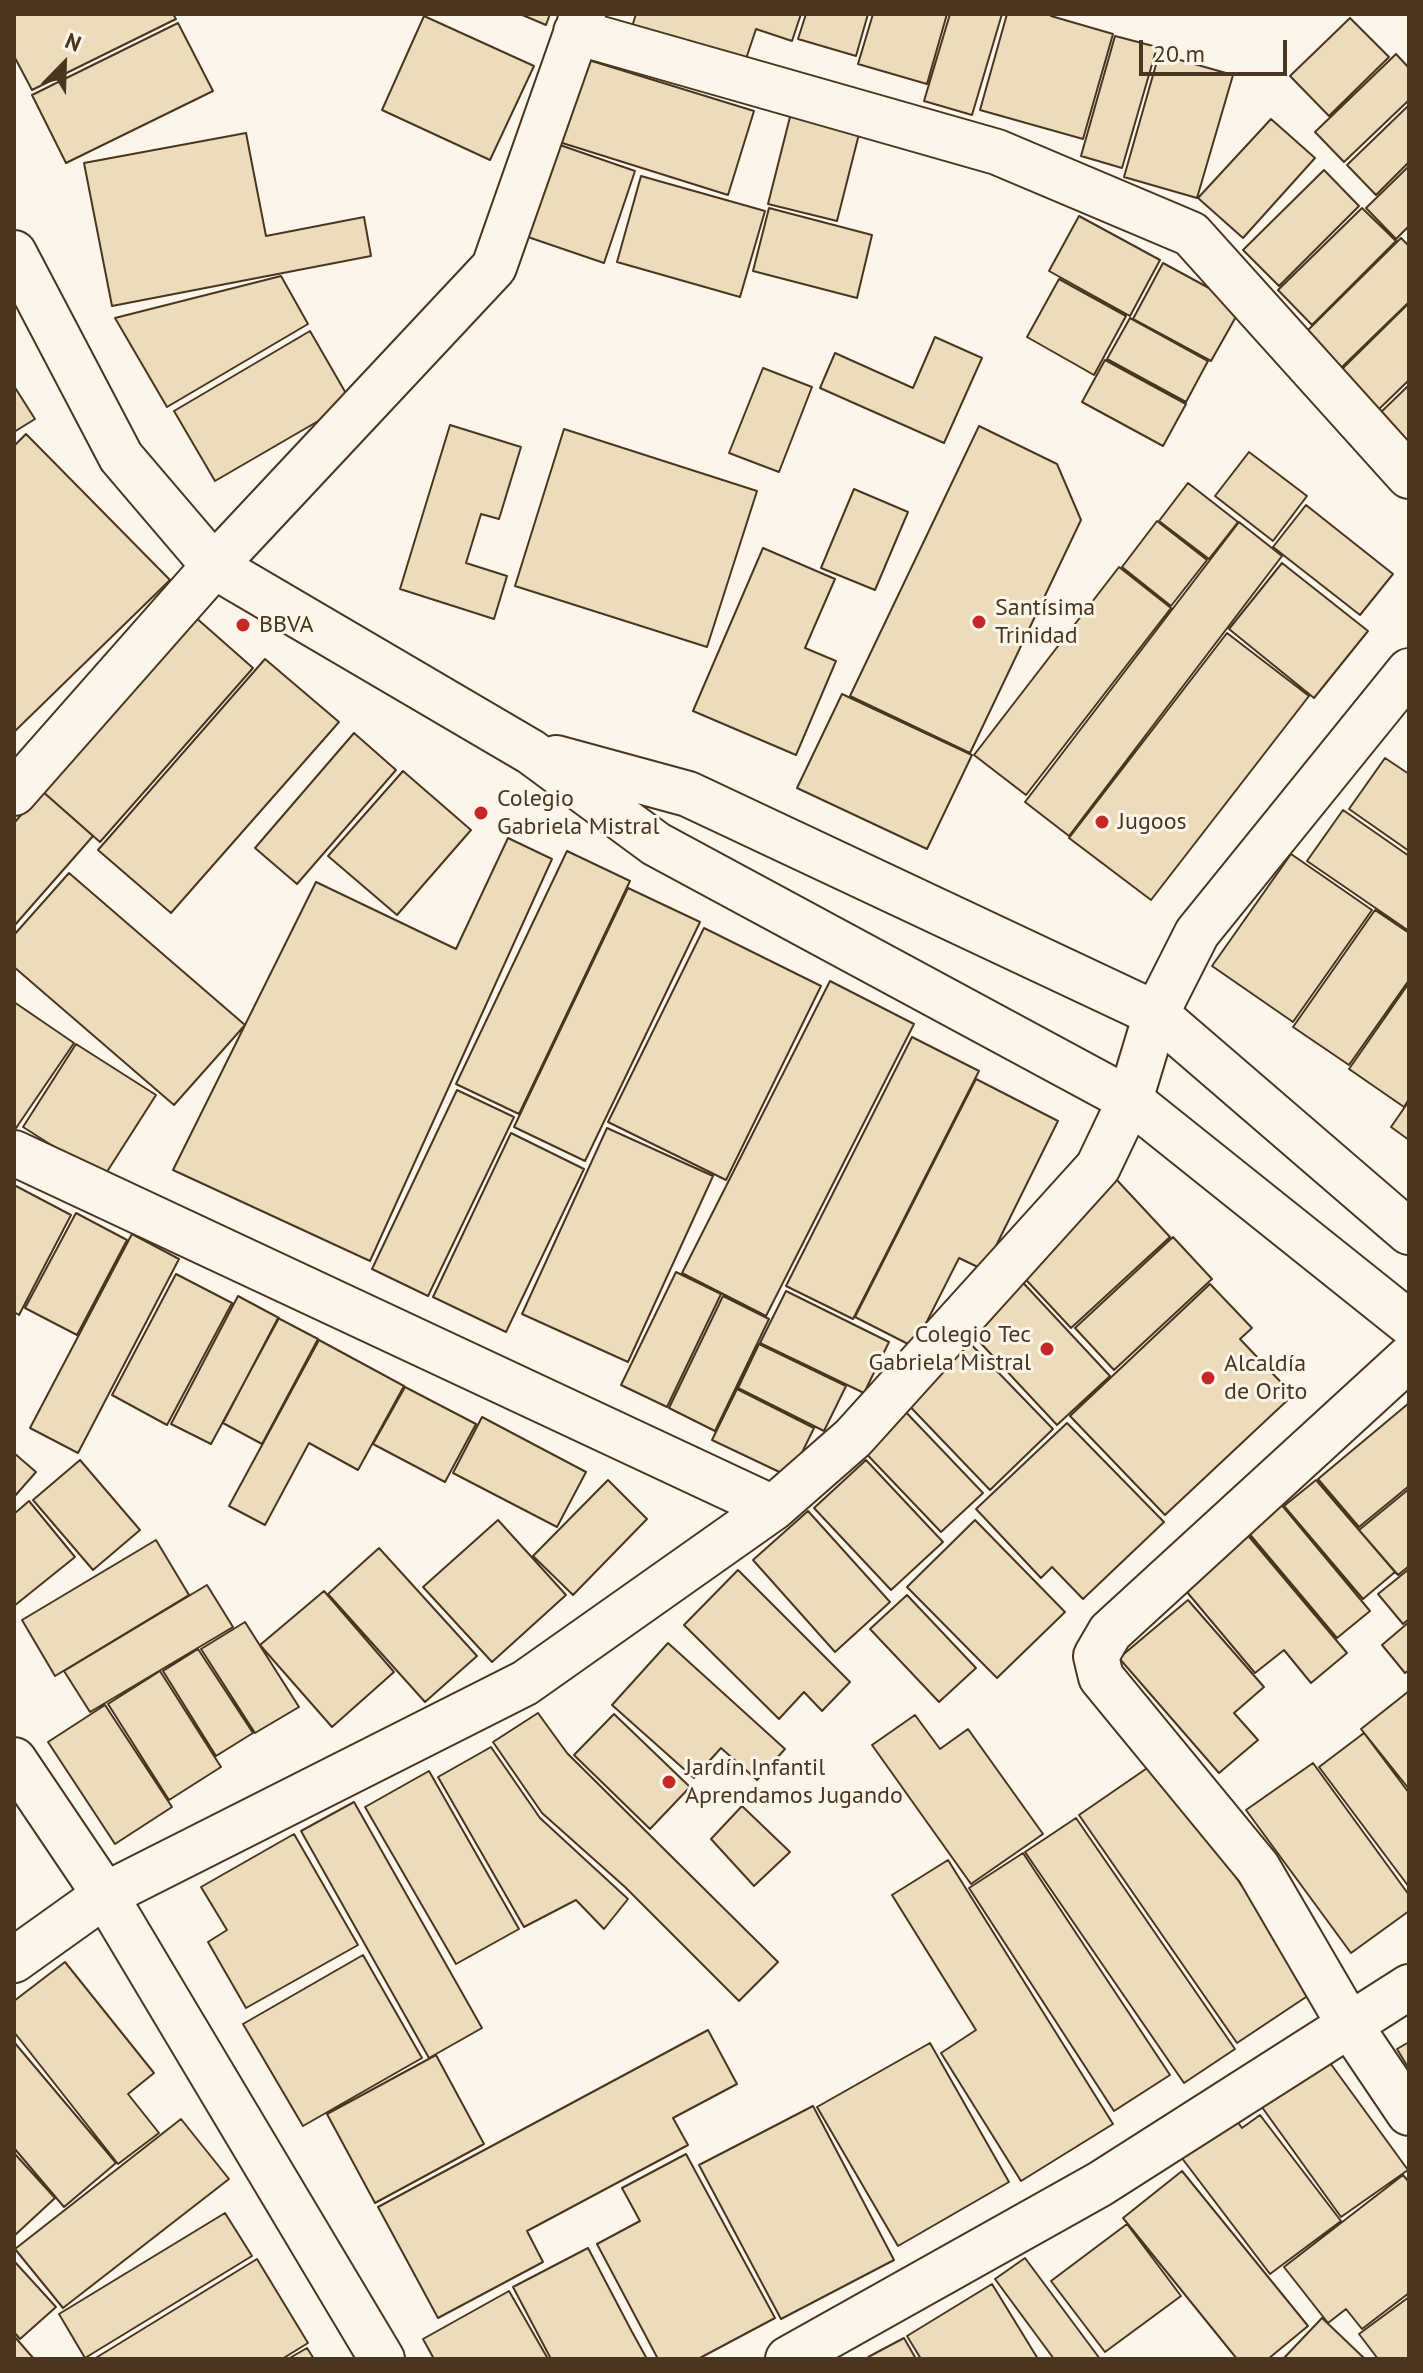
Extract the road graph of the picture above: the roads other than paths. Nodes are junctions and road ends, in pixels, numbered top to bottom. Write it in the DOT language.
graph roads {
  1 [pos="579,23"];
  2 [pos="14,253"];
  3 [pos="1409,476"];
  4 [pos="214,566"];
  5 [pos="1409,671"];
  6 [pos="531,752"];
  7 [pos="14,793"];
  8 [pos="1156,1014"];
  9 [pos="1130,1100"];
  10 [pos="14,1153"];
  11 [pos="1409,1232"];
  12 [pos="1409,1323"];
  13 [pos="1409,1358"];
  14 [pos="773,1508"];
  15 [pos="14,1760"];
  16 [pos="105,1895"];
  17 [pos="14,1960"];
  18 [pos="1409,1987"];
  19 [pos="1349,2024"];
  20 [pos="1409,2113"];
  21 [pos="382,2359"];
  22 [pos="788,2359"];
  1 -- 3 [label="street"];
  1 -- 4 [label="street"];
  2 -- 4 [label="street"];
  4 -- 6 [label="street"];
  4 -- 7 [label="street"];
  5 -- 8 [label="street"];
  6 -- 8 [label="street"];
  6 -- 9 [label="street"];
  8 -- 9 [label="street"];
  8 -- 11 [label="street"];
  9 -- 12 [label="street"];
  9 -- 14 [label="street"];
  10 -- 14 [label="street"];
  13 -- 19 [label="street"];
  14 -- 16 [label="street"];
  15 -- 16 [label="street"];
  16 -- 17 [label="street"];
  16 -- 21 [label="street"];
  18 -- 19 [label="street"];
  19 -- 20 [label="street"];
  19 -- 22 [label="street"];
}
